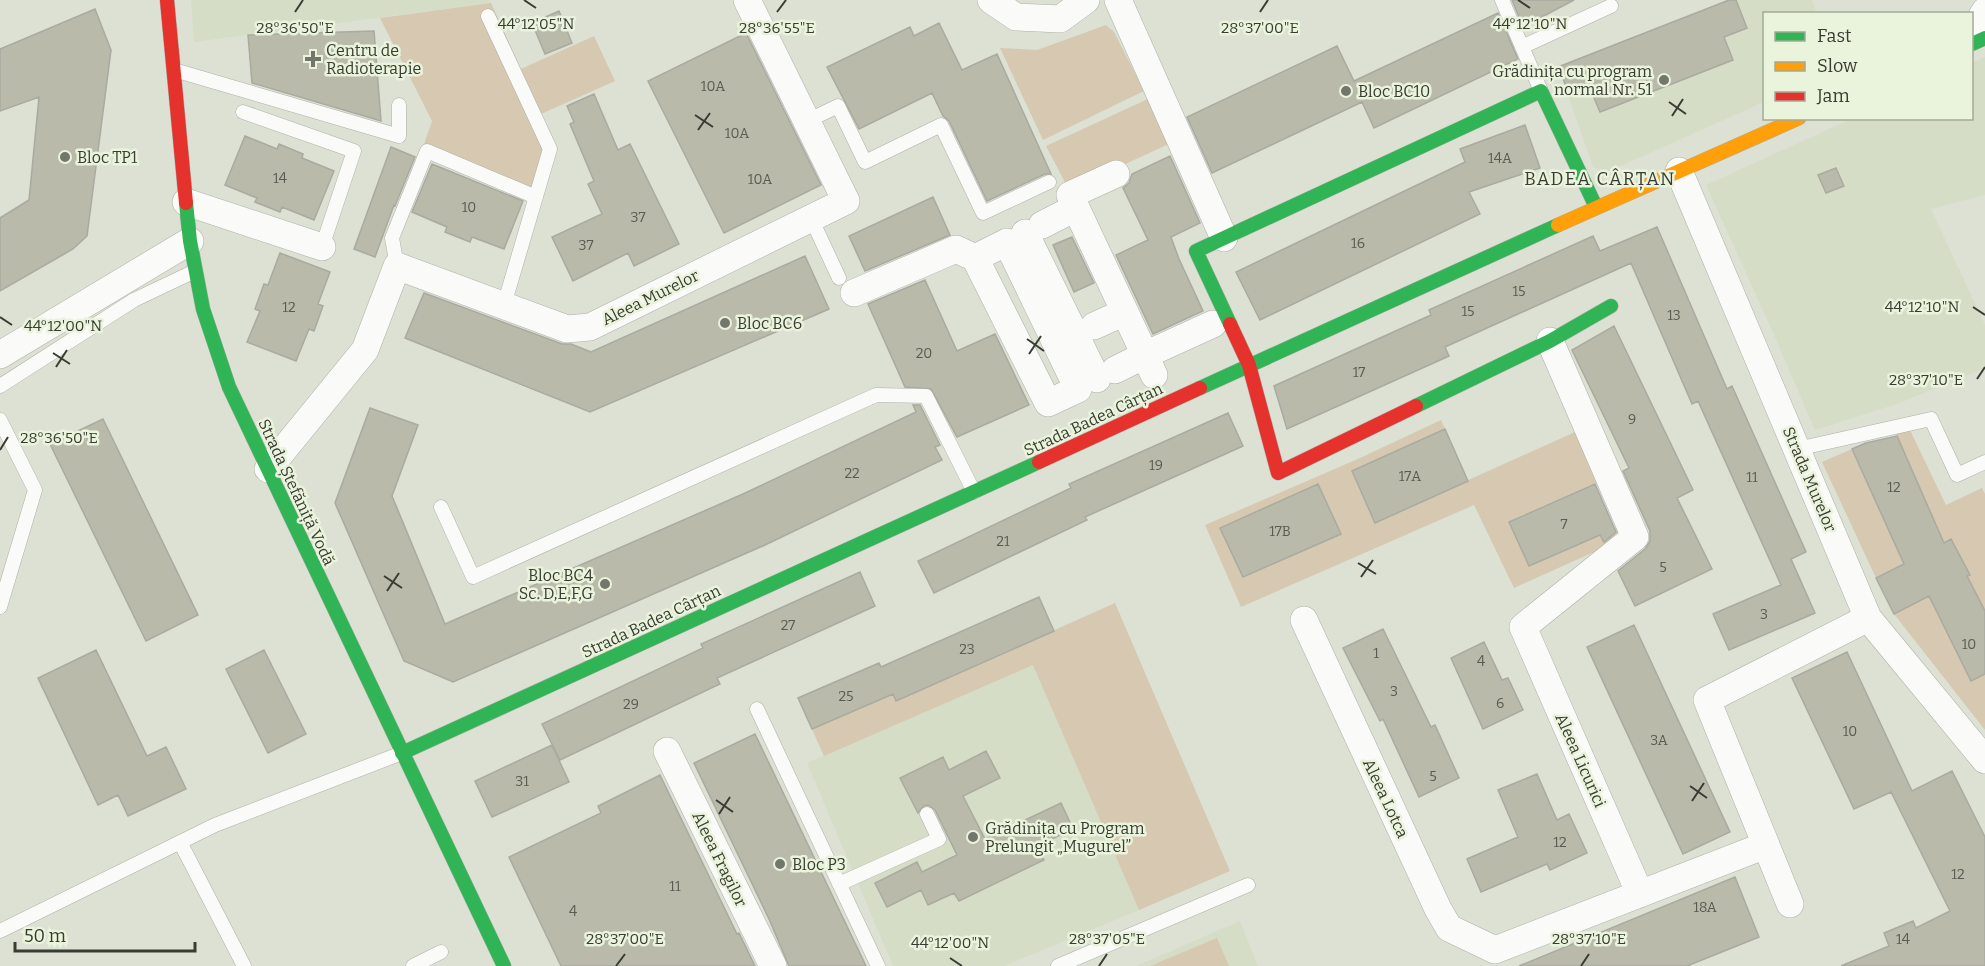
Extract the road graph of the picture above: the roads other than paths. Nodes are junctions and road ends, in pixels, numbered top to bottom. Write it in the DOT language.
graph roads {
  1 [pos="167,0"];
  2 [pos="747,0"];
  3 [pos="991,0"];
  4 [pos="1086,0"];
  5 [pos="1118,0"];
  6 [pos="1502,0"];
  7 [pos="1611,6"];
  8 [pos="1985,11"];
  9 [pos="488,16"];
  10 [pos="1973,29"];
  11 [pos="1522,47"];
  12 [pos="174,70"];
  13 [pos="1541,91"];
  14 [pos="399,105"];
  15 [pos="243,112"];
  16 [pos="807,120"];
  17 [pos="1794,120"];
  18 [pos="1679,171"];
  19 [pos="1116,174"];
  20 [pos="1049,182"];
  21 [pos="536,197"];
  22 [pos="186,202"];
  23 [pos="1596,207"];
  24 [pos="1076,208"];
  25 [pos="811,218"];
  26 [pos="1224,238"];
  27 [pos="190,241"];
  28 [pos="322,247"];
  29 [pos="975,258"];
  30 [pos="397,266"];
  31 [pos="195,271"];
  32 [pos="1027,284"];
  33 [pos="847,286"];
  34 [pos="996,299"];
  35 [pos="504,306"];
  36 [pos="1611,306"];
  37 [pos="1125,312"];
  38 [pos="1213,324"];
  39 [pos="1095,326"];
  40 [pos="1550,341"];
  41 [pos="1056,344"];
  42 [pos="0,355"];
  43 [pos="1026,359"];
  44 [pos="1150,365"];
  45 [pos="1249,365"];
  46 [pos="0,386"];
  47 [pos="0,420"];
  48 [pos="1797,449"];
  49 [pos="1985,462"];
  50 [pos="268,469"];
  51 [pos="974,492"];
  52 [pos="441,507"];
  53 [pos="0,607"];
  54 [pos="1868,618"];
  55 [pos="1304,620"];
  56 [pos="757,710"];
  57 [pos="667,751"];
  58 [pos="402,753"];
  59 [pos="1985,760"];
  60 [pos="927,814"];
  61 [pos="180,842"];
  62 [pos="1766,845"];
  63 [pos="839,884"];
  64 [pos="1248,885"];
  65 [pos="1640,894"];
  66 [pos="1790,904"];
  67 [pos="0,932"];
  68 [pos="441,952"];
  69 [pos="244,966"];
  70 [pos="413,966"];
  71 [pos="504,966"];
  72 [pos="773,966"];
  73 [pos="878,966"];
  74 [pos="1058,966"];
  1 -- 12 [label="street, Strada Ștefăniță Vodă"];
  2 -- 16 [label="street, Aleea Murelor"];
  3 -- 4 [label="street"];
  5 -- 26 [label="street"];
  6 -- 11 [label="lane"];
  7 -- 11 [label="lane"];
  8 -- 10 [label="street"];
  9 -- 21 [label="lane"];
  11 -- 13 [label="lane"];
  12 -- 14 [label="lane"];
  12 -- 22 [label="street, Strada Ștefăniță Vodă"];
  13 -- 23 [label="street"];
  13 -- 26 [label="street"];
  15 -- 28 [label="lane"];
  16 -- 20 [label="lane"];
  16 -- 25 [label="street, Aleea Murelor"];
  17 -- 18 [label="street, Strada Badea Cârțan"];
  18 -- 23 [label="street, Strada Badea Cârțan"];
  18 -- 48 [label="street, Strada Murelor"];
  19 -- 24 [label="street"];
  21 -- 30 [label="lane"];
  21 -- 35 [label="lane"];
  22 -- 27 [label="street, Strada Ștefăniță Vodă"];
  22 -- 28 [label="street"];
  23 -- 45 [label="street, Strada Badea Cârțan"];
  24 -- 37 [label="street"];
  24 -- 44 [label="street"];
  25 -- 33 [label="lane"];
  25 -- 35 [label="street, Aleea Murelor"];
  26 -- 45 [label="street"];
  27 -- 31 [label="street, Strada Ștefăniță Vodă"];
  27 -- 42 [label="street"];
  29 -- 32 [label="street"];
  29 -- 33 [label="street"];
  29 -- 34 [label="street"];
  30 -- 35 [label="street, Aleea Murelor"];
  30 -- 50 [label="street"];
  31 -- 46 [label="lane"];
  31 -- 50 [label="street, Strada Ștefăniță Vodă"];
  32 -- 34 [label="street"];
  32 -- 41 [label="street"];
  34 -- 43 [label="street"];
  36 -- 40 [label="street"];
  37 -- 39 [label="street"];
  37 -- 44 [label="street"];
  38 -- 44 [label="street"];
  40 -- 45 [label="street"];
  40 -- 65 [label="street, Aleea Licurici"];
  41 -- 43 [label="street"];
  41 -- 43 [label="street"];
  45 -- 51 [label="street, Strada Badea Cârțan"];
  47 -- 53 [label="lane"];
  48 -- 49 [label="lane"];
  48 -- 54 [label="street, Strada Murelor"];
  50 -- 58 [label="street, Strada Ștefăniță Vodă"];
  51 -- 52 [label="lane"];
  51 -- 58 [label="street, Strada Badea Cârțan"];
  54 -- 59 [label="street, Strada Murelor"];
  54 -- 62 [label="street"];
  55 -- 65 [label="street, Aleea Lotca"];
  56 -- 63 [label="lane"];
  57 -- 72 [label="street, Aleea Fragilor"];
  58 -- 61 [label="lane"];
  58 -- 71 [label="street, Strada Ștefăniță Vodă"];
  60 -- 63 [label="lane"];
  61 -- 67 [label="lane"];
  61 -- 69 [label="lane"];
  62 -- 65 [label="street"];
  62 -- 66 [label="street"];
  63 -- 73 [label="lane"];
  64 -- 74 [label="lane"];
  68 -- 70 [label="lane"];
}
